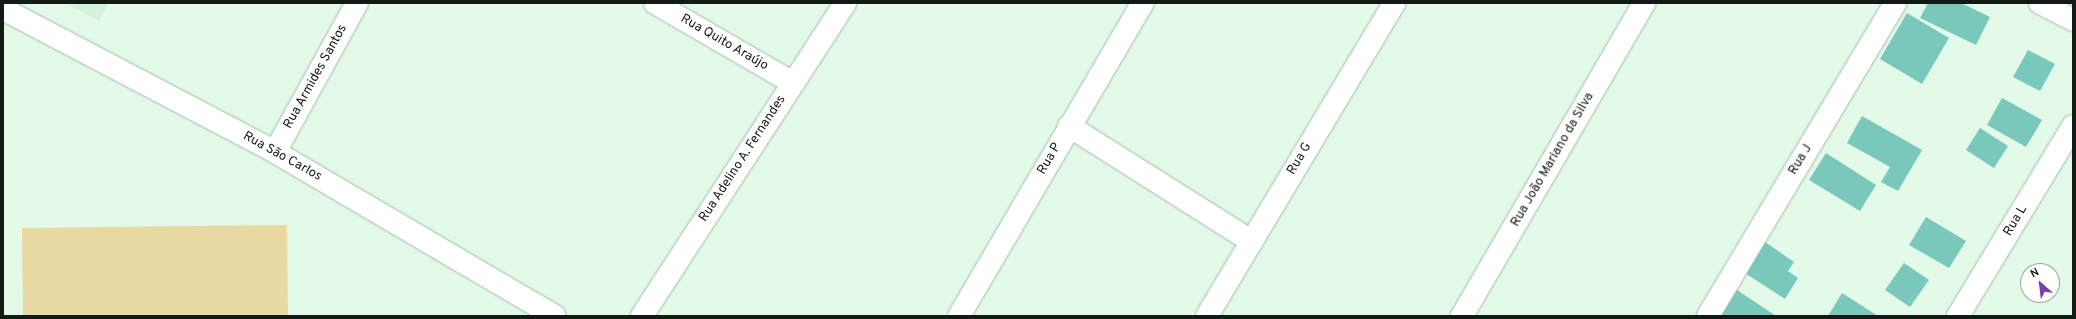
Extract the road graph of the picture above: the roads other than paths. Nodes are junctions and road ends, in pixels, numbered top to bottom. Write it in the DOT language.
graph roads {
  1 [pos="357,3"];
  2 [pos="655,3"];
  3 [pos="845,3"];
  4 [pos="1143,3"];
  5 [pos="1394,3"];
  6 [pos="1644,3"];
  7 [pos="1895,3"];
  8 [pos="2040,3"];
  9 [pos="3,9"];
  10 [pos="2073,20"];
  11 [pos="793,82"];
  12 [pos="1069,126"];
  13 [pos="2073,126"];
  14 [pos="274,152"];
  15 [pos="1251,241"];
  16 [pos="555,316"];
  17 [pos="642,316"];
  18 [pos="958,316"];
  19 [pos="1207,316"];
  20 [pos="1462,316"];
  21 [pos="1708,316"];
  22 [pos="1958,316"];
  1 -- 14 [label="street, Rua Armides Santos"];
  2 -- 11 [label="street, Rua Quito Araújo"];
  3 -- 11 [label="street, Rua Adelino A. Fernandes"];
  4 -- 12 [label="street, Rua P"];
  5 -- 15 [label="street, Rua G"];
  6 -- 20 [label="street, Rua João Mariano da Silva"];
  7 -- 21 [label="street, Rua J"];
  8 -- 10 [label="street"];
  9 -- 14 [label="street, Rua São Carlos"];
  11 -- 17 [label="street, Rua Adelino A. Fernandes"];
  12 -- 15 [label="street"];
  12 -- 18 [label="street, Rua P"];
  13 -- 22 [label="street, Rua L"];
  14 -- 16 [label="street, Rua São Carlos"];
  15 -- 19 [label="street, Rua G"];
}
